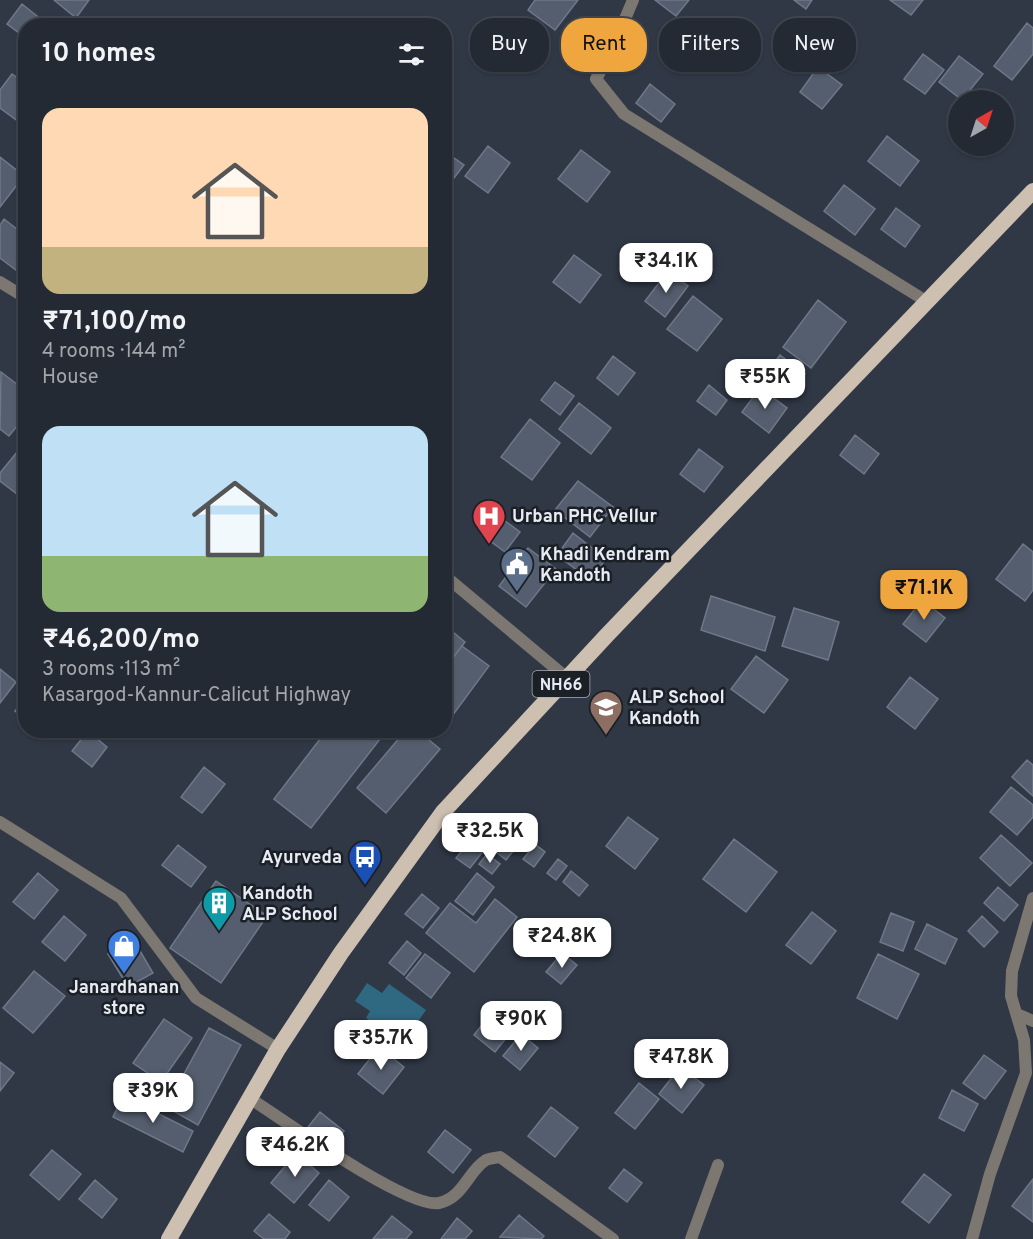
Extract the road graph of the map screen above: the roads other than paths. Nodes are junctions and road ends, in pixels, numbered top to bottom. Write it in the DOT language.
graph roads {
  1 [pos="633,0"];
  2 [pos="1033,191"];
  3 [pos="0,282"];
  4 [pos="18,293"];
  5 [pos="926,301"];
  6 [pos="452,582"];
  7 [pos="567,678"];
  8 [pos="0,822"];
  9 [pos="1033,898"];
  10 [pos="1017,1014"];
  11 [pos="1033,1021"];
  12 [pos="278,1049"];
  13 [pos="251,1099"];
  14 [pos="718,1165"];
  15 [pos="169,1239"];
  16 [pos="613,1239"];
  17 [pos="691,1239"];
  18 [pos="972,1239"];
  1 -- 5 [label="street"];
  2 -- 5 [label="highway, NH66"];
  3 -- 4 [label="street"];
  5 -- 7 [label="highway, NH66"];
  6 -- 7 [label="street"];
  7 -- 12 [label="highway, NH66"];
  8 -- 12 [label="street"];
  9 -- 10 [label="street"];
  10 -- 11 [label="street"];
  10 -- 18 [label="street"];
  12 -- 13 [label="highway, NH66"];
  13 -- 15 [label="highway, NH66"];
  13 -- 16 [label="street"];
  14 -- 17 [label="street"];
}
